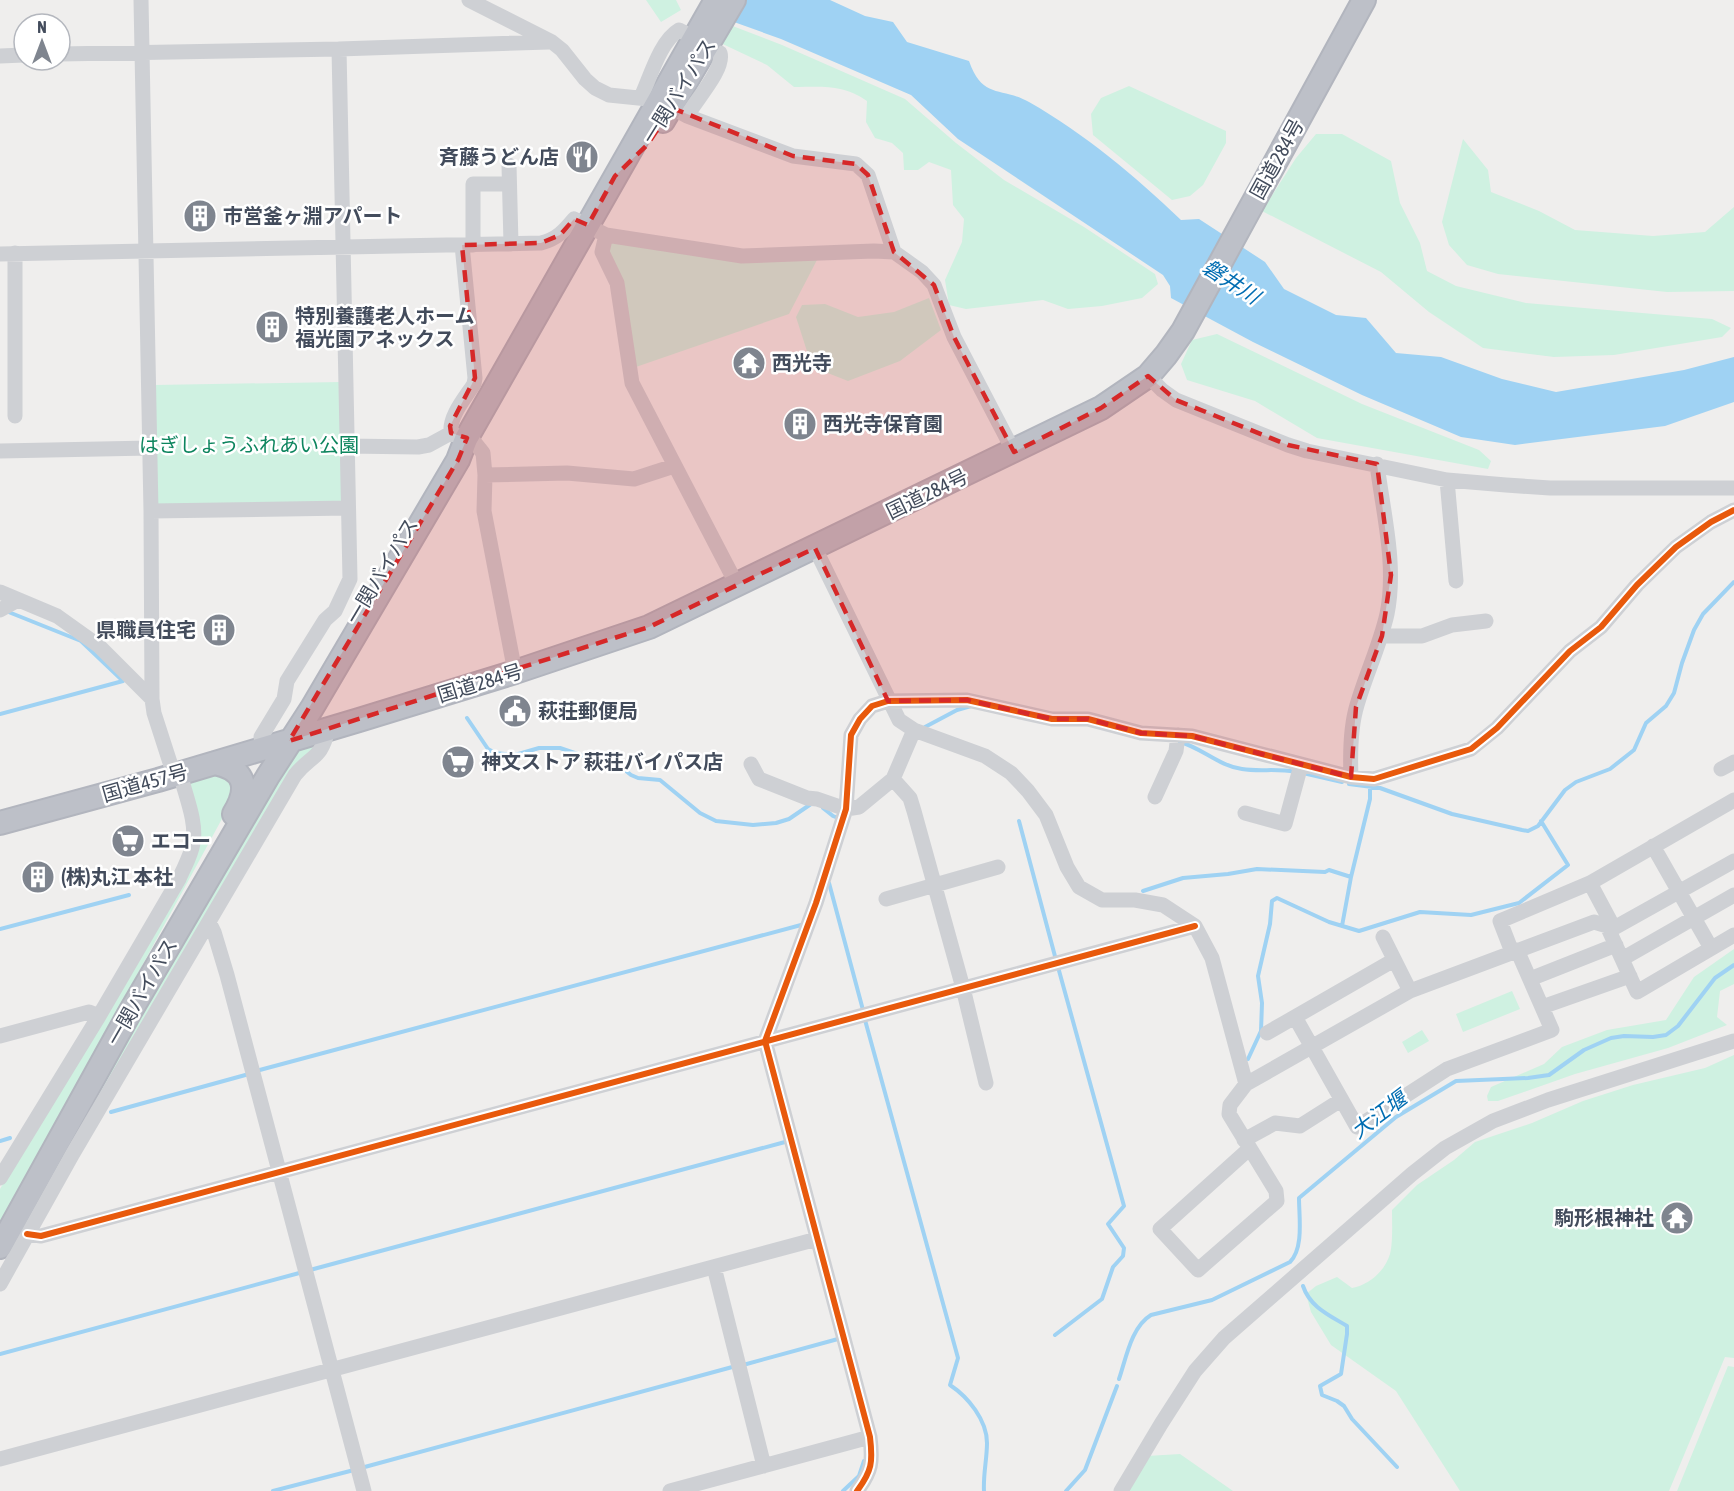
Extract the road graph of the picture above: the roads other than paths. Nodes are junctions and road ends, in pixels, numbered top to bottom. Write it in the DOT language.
graph roads {
  1 [pos="141,0"];
  2 [pos="469,0"];
  3 [pos="716,0"];
  4 [pos="734,0"];
  5 [pos="1364,0"];
  6 [pos="703,40"];
  7 [pos="552,42"];
  8 [pos="339,49"];
  9 [pos="142,53"];
  10 [pos="72,54"];
  11 [pos="665,105"];
  12 [pos="509,165"];
  13 [pos="509,184"];
  14 [pos="597,230"];
  15 [pos="511,244"];
  16 [pos="467,245"];
  17 [pos="343,248"];
  18 [pos="147,251"];
  19 [pos="894,252"];
  20 [pos="8,254"];
  21 [pos="1148,376"];
  22 [pos="15,416"];
  23 [pos="458,436"];
  24 [pos="347,446"];
  25 [pos="150,448"];
  26 [pos="0,451"];
  27 [pos="1014,452"];
  28 [pos="1377,464"];
  29 [pos="674,466"];
  30 [pos="485,475"];
  31 [pos="1447,480"];
  32 [pos="1734,488"];
  33 [pos="348,508"];
  34 [pos="1734,510"];
  35 [pos="151,511"];
  36 [pos="815,548"];
  37 [pos="1456,581"];
  38 [pos="736,585"];
  39 [pos="0,592"];
  40 [pos="18,600"];
  41 [pos="0,610"];
  42 [pos="1486,621"];
  43 [pos="1382,636"];
  44 [pos="515,672"];
  45 [pos="152,699"];
  46 [pos="888,701"];
  47 [pos="328,729"];
  48 [pos="914,730"];
  49 [pos="1178,735"];
  50 [pos="289,741"];
  51 [pos="263,748"];
  52 [pos="215,763"];
  53 [pos="751,764"];
  54 [pos="1301,765"];
  55 [pos="177,774"];
  56 [pos="1351,777"];
  57 [pos="892,779"];
  58 [pos="1155,797"];
  59 [pos="1734,800"];
  60 [pos="846,809"];
  61 [pos="1245,813"];
  62 [pos="0,823"];
  63 [pos="1653,846"];
  64 [pos="1734,861"];
  65 [pos="998,867"];
  66 [pos="1590,883"];
  67 [pos="934,885"];
  68 [pos="1678,892"];
  69 [pos="1734,895"];
  70 [pos="886,899"];
  71 [pos="1694,918"];
  72 [pos="209,921"];
  73 [pos="1195,926"];
  74 [pos="1610,927"];
  75 [pos="1734,935"];
  76 [pos="1383,937"];
  77 [pos="1711,948"];
  78 [pos="1514,951"];
  79 [pos="1619,952"];
  80 [pos="1394,960"];
  81 [pos="1630,976"];
  82 [pos="1530,978"];
  83 [pos="963,988"];
  84 [pos="1410,991"];
  85 [pos="1542,1007"];
  86 [pos="130,1012"];
  87 [pos="99,1016"];
  88 [pos="1295,1017"];
  89 [pos="1267,1033"];
  90 [pos="0,1036"];
  91 [pos="765,1041"];
  92 [pos="1734,1041"];
  93 [pos="1311,1047"];
  94 [pos="986,1083"];
  95 [pos="1246,1084"];
  96 [pos="1341,1100"];
  97 [pos="1246,1144"];
  98 [pos="278,1173"];
  99 [pos="0,1178"];
  100 [pos="27,1234"];
  101 [pos="817,1239"];
  102 [pos="6,1256"];
  103 [pos="714,1267"];
  104 [pos="0,1284"];
  105 [pos="331,1369"];
  106 [pos="870,1437"];
  107 [pos="0,1459"];
  108 [pos="764,1466"];
  109 [pos="364,1491"];
  110 [pos="670,1491"];
  111 [pos="857,1491"];
  112 [pos="1121,1491"];
  1 -- 9 [label="street"];
  2 -- 7 [label="street"];
  3 -- 6 [label="highway, 一関バイパス"];
  4 -- 6 [label="highway, 一関バイパス"];
  5 -- 21 [label="highway, 国道284号"];
  6 -- 11 [label="highway, 一関バイパス"];
  6 -- 11 [label="street"];
  7 -- 8 [label="street"];
  7 -- 11 [label="street"];
  8 -- 9 [label="street"];
  8 -- 17 [label="street"];
  9 -- 10 [label="street"];
  9 -- 18 [label="street"];
  11 -- 14 [label="highway, 一関バイパス"];
  11 -- 19 [label="street"];
  12 -- 13 [label="street"];
  13 -- 15 [label="street"];
  13 -- 16 [label="street"];
  14 -- 15 [label="street"];
  14 -- 19 [label="street"];
  14 -- 23 [label="highway, 一関バイパス"];
  14 -- 29 [label="street"];
  15 -- 16 [label="street"];
  16 -- 17 [label="street"];
  16 -- 23 [label="street"];
  17 -- 18 [label="street"];
  17 -- 24 [label="street"];
  18 -- 20 [label="street"];
  18 -- 25 [label="street"];
  19 -- 27 [label="street"];
  20 -- 22 [label="street"];
  21 -- 27 [label="highway, 国道284号"];
  21 -- 28 [label="street"];
  23 -- 24 [label="street"];
  23 -- 30 [label="street"];
  23 -- 50 [label="highway, 一関バイパス"];
  24 -- 33 [label="street"];
  25 -- 26 [label="street"];
  25 -- 35 [label="street"];
  27 -- 36 [label="highway, 国道284号"];
  28 -- 31 [label="street"];
  28 -- 43 [label="street"];
  29 -- 30 [label="street"];
  29 -- 38 [label="street"];
  30 -- 44 [label="street"];
  31 -- 32 [label="street"];
  31 -- 37 [label="street"];
  33 -- 35 [label="street"];
  33 -- 51 [label="street"];
  34 -- 56 [label="street"];
  35 -- 45 [label="street"];
  36 -- 38 [label="highway, 国道284号"];
  36 -- 46 [label="street"];
  38 -- 44 [label="highway, 国道284号"];
  39 -- 40 [label="street"];
  40 -- 41 [label="street"];
  40 -- 45 [label="street"];
  42 -- 43 [label="street"];
  43 -- 56 [label="street"];
  44 -- 47 [label="highway, 国道284号"];
  45 -- 55 [label="street"];
  46 -- 48 [label="street"];
  46 -- 49 [label="street"];
  46 -- 60 [label="street"];
  47 -- 50 [label="highway, 国道284号"];
  47 -- 72 [label="street"];
  48 -- 57 [label="street"];
  48 -- 73 [label="street"];
  49 -- 54 [label="street"];
  49 -- 58 [label="street"];
  50 -- 51 [label="highway, 国道457号"];
  50 -- 86 [label="highway, 一関バイパス"];
  51 -- 52 [label="highway, 国道457号"];
  52 -- 55 [label="highway, 国道457号"];
  52 -- 86 [label="highway"];
  53 -- 60 [label="street"];
  54 -- 56 [label="street"];
  54 -- 61 [label="street"];
  55 -- 62 [label="highway, 国道457号"];
  55 -- 87 [label="street"];
  57 -- 60 [label="street"];
  57 -- 67 [label="street"];
  59 -- 63 [label="street"];
  60 -- 91 [label="street"];
  63 -- 66 [label="street"];
  63 -- 68 [label="street"];
  64 -- 68 [label="street"];
  65 -- 67 [label="street"];
  66 -- 74 [label="street"];
  66 -- 78 [label="street"];
  67 -- 70 [label="street"];
  67 -- 83 [label="street"];
  68 -- 71 [label="street"];
  68 -- 74 [label="street"];
  69 -- 71 [label="street"];
  71 -- 77 [label="street"];
  71 -- 79 [label="street"];
  72 -- 98 [label="street"];
  72 -- 100 [label="street"];
  73 -- 83 [label="street"];
  73 -- 95 [label="street"];
  74 -- 78 [label="street"];
  74 -- 79 [label="street"];
  75 -- 77 [label="street"];
  76 -- 80 [label="street"];
  77 -- 81 [label="street"];
  78 -- 82 [label="street"];
  78 -- 84 [label="street"];
  79 -- 81 [label="street"];
  79 -- 82 [label="street"];
  80 -- 84 [label="street"];
  80 -- 88 [label="street"];
  81 -- 85 [label="street"];
  82 -- 85 [label="street"];
  83 -- 91 [label="street"];
  83 -- 94 [label="street"];
  84 -- 93 [label="street"];
  85 -- 96 [label="street"];
  86 -- 102 [label="highway, 一関バイパス"];
  87 -- 90 [label="street"];
  87 -- 99 [label="street"];
  88 -- 89 [label="street"];
  88 -- 93 [label="street"];
  91 -- 98 [label="street"];
  91 -- 101 [label="street"];
  92 -- 112 [label="street"];
  93 -- 95 [label="street"];
  93 -- 96 [label="street"];
  95 -- 97 [label="street"];
  96 -- 97 [label="street"];
  97 -- 97 [label="street"];
  98 -- 100 [label="street"];
  98 -- 105 [label="street"];
  100 -- 102 [label="street"];
  101 -- 103 [label="street"];
  101 -- 106 [label="street"];
  102 -- 104 [label="street"];
  103 -- 105 [label="street"];
  103 -- 108 [label="street"];
  105 -- 107 [label="street"];
  105 -- 109 [label="street"];
  106 -- 108 [label="street"];
  106 -- 111 [label="street"];
  108 -- 110 [label="street"];
}
